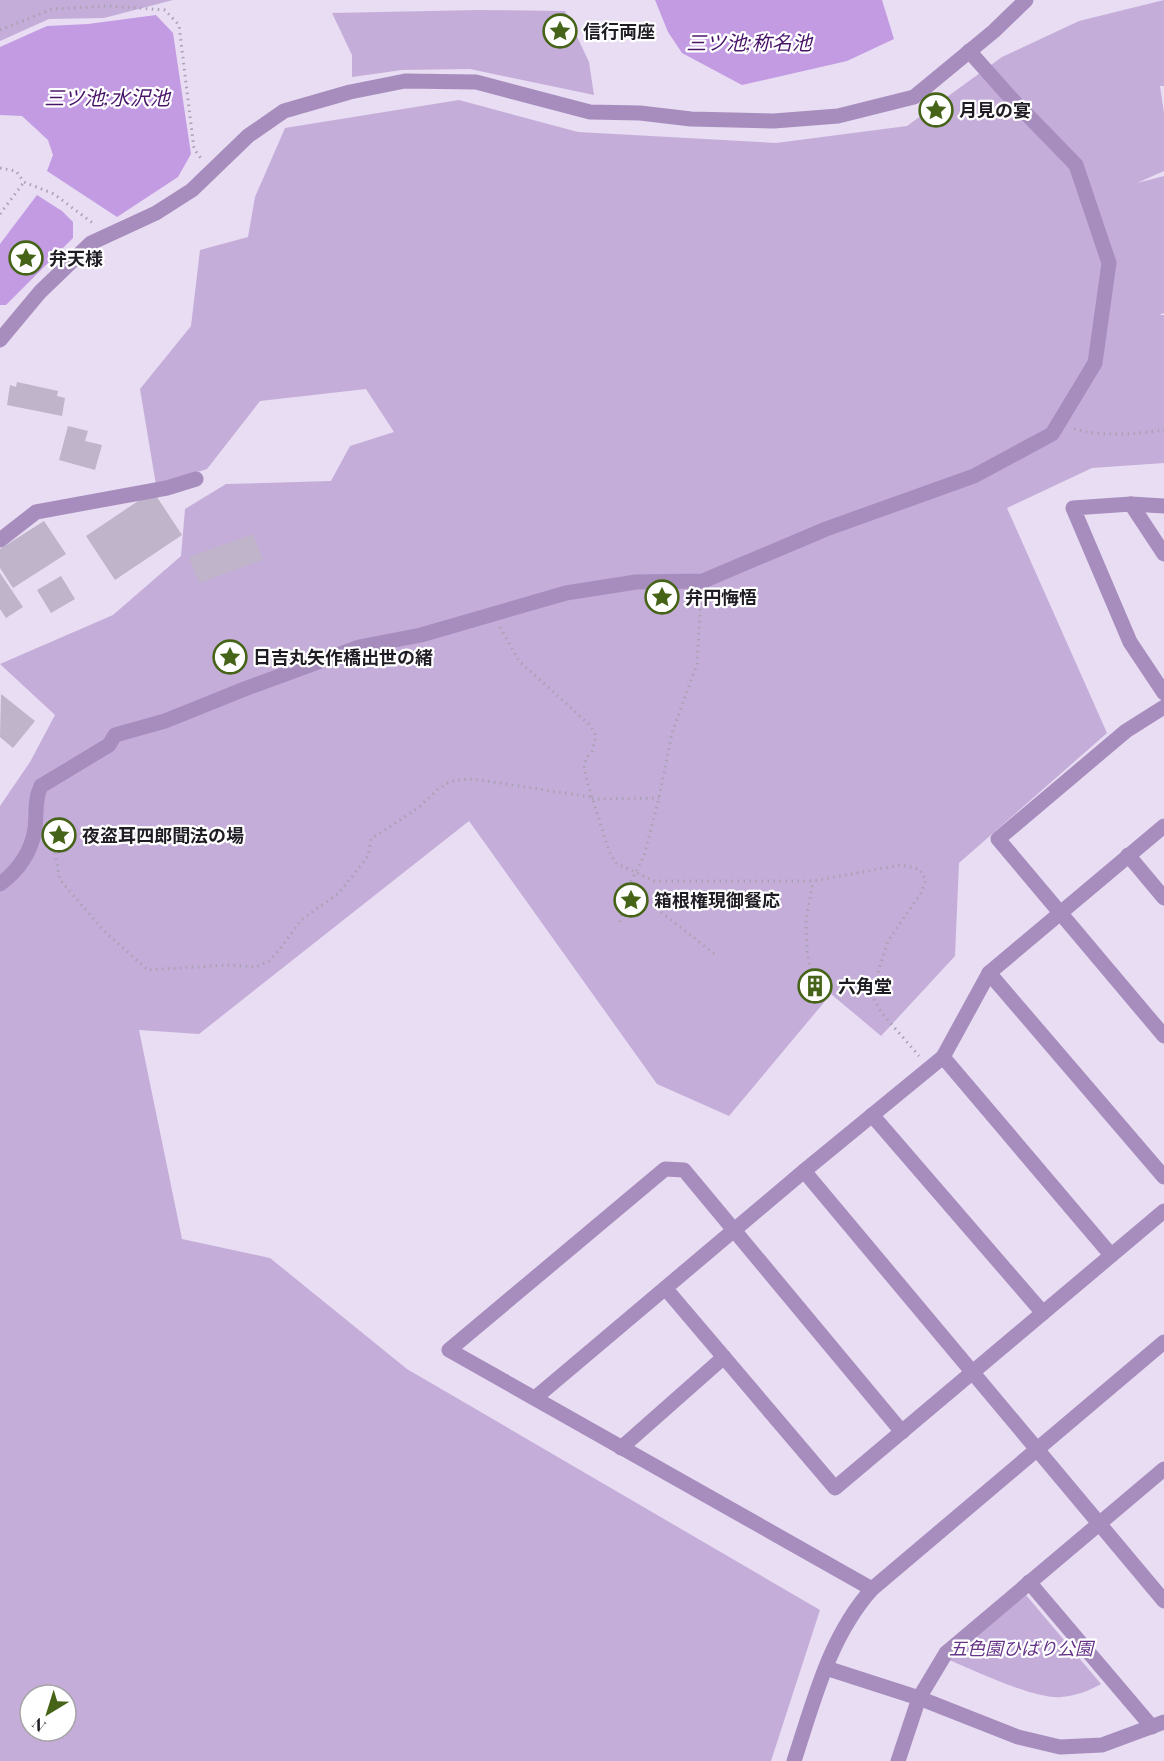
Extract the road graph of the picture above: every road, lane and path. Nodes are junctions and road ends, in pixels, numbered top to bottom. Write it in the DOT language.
graph roads {
  1 [pos="1026,0"];
  2 [pos="0,30"];
  3 [pos="969,51"];
  4 [pos="0,168"];
  5 [pos="211,172"];
  6 [pos="24,182"];
  7 [pos="0,214"];
  8 [pos="108,235"];
  9 [pos="0,340"];
  10 [pos="1058,424"];
  11 [pos="1164,430"];
  12 [pos="196,479"];
  13 [pos="1131,504"];
  14 [pos="1164,506"];
  15 [pos="0,540"];
  16 [pos="1164,555"];
  17 [pos="703,581"];
  18 [pos="494,614"];
  19 [pos="1164,693"];
  20 [pos="1164,707"];
  21 [pos="592,798"];
  22 [pos="659,798"];
  23 [pos="36,804"];
  24 [pos="1164,826"];
  25 [pos="1128,855"];
  26 [pos="634,873"];
  27 [pos="813,881"];
  28 [pos="0,884"];
  29 [pos="627,890"];
  30 [pos="1164,898"];
  31 [pos="1060,913"];
  32 [pos="620,922"];
  33 [pos="716,955"];
  34 [pos="989,973"];
  35 [pos="812,976"];
  36 [pos="1164,1036"];
  37 [pos="943,1057"];
  38 [pos="929,1068"];
  39 [pos="872,1115"];
  40 [pos="804,1171"];
  41 [pos="1164,1177"];
  42 [pos="1164,1211"];
  43 [pos="733,1230"];
  44 [pos="1111,1256"];
  45 [pos="666,1289"];
  46 [pos="1043,1313"];
  47 [pos="1164,1342"];
  48 [pos="724,1357"];
  49 [pos="973,1372"];
  50 [pos="535,1398"];
  51 [pos="902,1432"];
  52 [pos="621,1448"];
  53 [pos="1037,1448"];
  54 [pos="1164,1469"];
  55 [pos="1099,1524"];
  56 [pos="1029,1582"];
  57 [pos="872,1589"];
  58 [pos="1164,1601"];
  59 [pos="826,1668"];
  60 [pos="919,1698"];
  61 [pos="1158,1724"];
  62 [pos="794,1761"];
  63 [pos="898,1761"];
  1 -- 3 [label="street"];
  2 -- 5 [label="path"];
  3 -- 5 [label="street"];
  3 -- 10 [label="street"];
  4 -- 6 [label="path"];
  5 -- 8 [label="street"];
  6 -- 7 [label="path"];
  6 -- 8 [label="path"];
  8 -- 9 [label="street"];
  10 -- 11 [label="path"];
  10 -- 17 [label="street"];
  12 -- 15 [label="street"];
  13 -- 14 [label="street"];
  13 -- 16 [label="street"];
  13 -- 19 [label="street"];
  17 -- 18 [label="street"];
  17 -- 22 [label="path"];
  18 -- 21 [label="path"];
  18 -- 23 [label="street"];
  20 -- 31 [label="street"];
  21 -- 22 [label="path"];
  21 -- 23 [label="path"];
  21 -- 26 [label="path"];
  22 -- 26 [label="path"];
  23 -- 28 [label="street"];
  24 -- 25 [label="street"];
  25 -- 30 [label="street"];
  25 -- 31 [label="street"];
  26 -- 27 [label="path"];
  26 -- 29 [label="path"];
  27 -- 35 [label="path"];
  27 -- 38 [label="path"];
  29 -- 32 [label="path"];
  29 -- 33 [label="path"];
  31 -- 34 [label="street"];
  31 -- 36 [label="street"];
  34 -- 37 [label="street"];
  34 -- 41 [label="street"];
  37 -- 38 [label="street"];
  37 -- 44 [label="street"];
  38 -- 39 [label="street"];
  39 -- 40 [label="street"];
  39 -- 46 [label="street"];
  40 -- 43 [label="street"];
  40 -- 49 [label="street"];
  42 -- 44 [label="street"];
  43 -- 45 [label="street"];
  43 -- 50 [label="street"];
  43 -- 51 [label="street"];
  44 -- 46 [label="street"];
  45 -- 48 [label="street"];
  45 -- 50 [label="street"];
  46 -- 49 [label="street"];
  47 -- 53 [label="street"];
  48 -- 51 [label="street"];
  48 -- 52 [label="street"];
  49 -- 51 [label="street"];
  49 -- 53 [label="street"];
  50 -- 52 [label="street"];
  52 -- 57 [label="street"];
  53 -- 55 [label="street"];
  53 -- 57 [label="street"];
  54 -- 55 [label="street"];
  55 -- 56 [label="street"];
  55 -- 58 [label="street"];
  56 -- 60 [label="street"];
  56 -- 61 [label="street"];
  57 -- 59 [label="street"];
  59 -- 60 [label="street"];
  59 -- 62 [label="street"];
  60 -- 61 [label="street"];
  60 -- 63 [label="street"];
}
